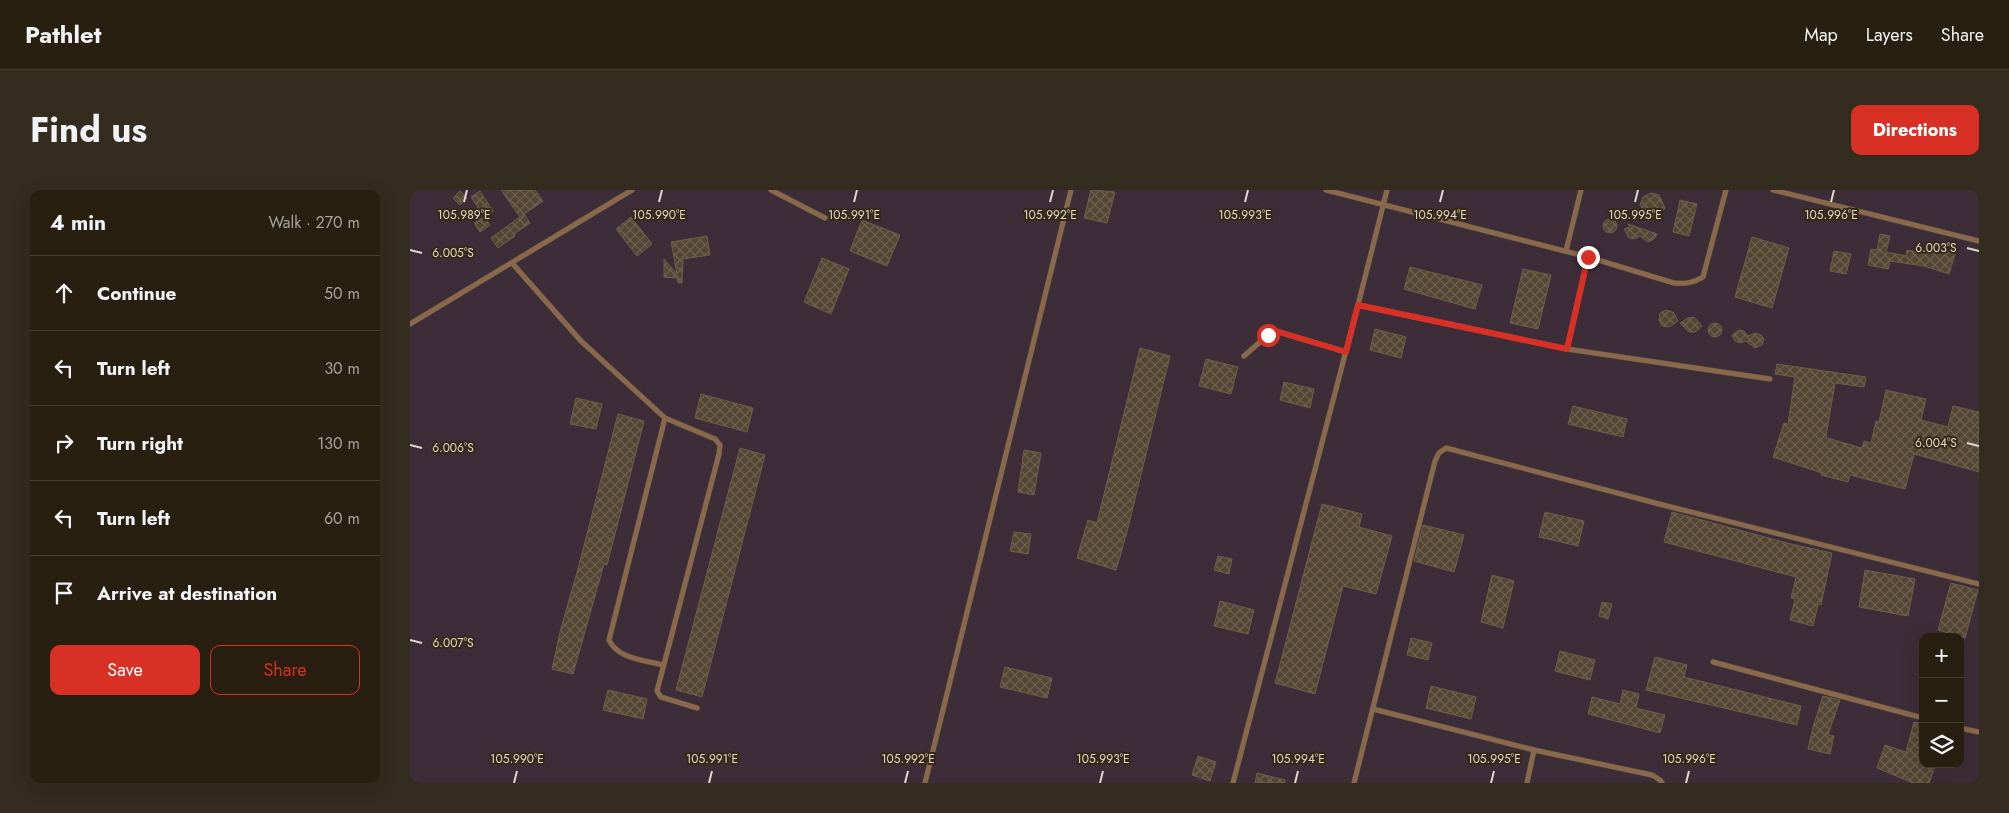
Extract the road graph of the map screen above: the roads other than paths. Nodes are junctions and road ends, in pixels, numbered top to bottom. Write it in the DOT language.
graph roads {
  1 [pos="632,190"];
  2 [pos="771,190"];
  3 [pos="1072,190"];
  4 [pos="1326,190"];
  5 [pos="1387,190"];
  6 [pos="1581,190"];
  7 [pos="1726,190"];
  8 [pos="1773,190"];
  9 [pos="1383,205"];
  10 [pos="825,218"];
  11 [pos="1979,241"];
  12 [pos="1566,251"];
  13 [pos="1588,257"];
  14 [pos="512,263"];
  15 [pos="1358,305"];
  16 [pos="410,324"];
  17 [pos="1567,349"];
  18 [pos="1346,352"];
  19 [pos="1244,356"];
  20 [pos="1770,379"];
  21 [pos="665,418"];
  22 [pos="1979,584"];
  23 [pos="1713,662"];
  24 [pos="663,665"];
  25 [pos="697,708"];
  26 [pos="1373,709"];
  27 [pos="1919,717"];
  28 [pos="1964,729"];
  29 [pos="1979,732"];
  30 [pos="1534,750"];
  31 [pos="925,783"];
  32 [pos="1233,783"];
  33 [pos="1354,783"];
  34 [pos="1527,783"];
  35 [pos="1662,783"];
  1 -- 14 [label="lane"];
  2 -- 10 [label="lane"];
  3 -- 31 [label="lane"];
  4 -- 9 [label="lane"];
  5 -- 9 [label="lane"];
  6 -- 12 [label="lane"];
  7 -- 13 [label="lane"];
  8 -- 11 [label="lane"];
  9 -- 12 [label="lane"];
  9 -- 15 [label="lane"];
  12 -- 13 [label="lane"];
  13 -- 17 [label="lane"];
  14 -- 16 [label="lane"];
  14 -- 21 [label="lane"];
  15 -- 17 [label="lane"];
  15 -- 18 [label="lane"];
  17 -- 20 [label="lane"];
  18 -- 19 [label="lane"];
  18 -- 32 [label="lane"];
  21 -- 24 [label="lane"];
  21 -- 24 [label="lane"];
  22 -- 26 [label="lane"];
  23 -- 27 [label="lane"];
  24 -- 25 [label="lane"];
  26 -- 30 [label="lane"];
  26 -- 33 [label="lane"];
  28 -- 29 [label="lane"];
  30 -- 34 [label="lane"];
  30 -- 35 [label="lane"];
}
